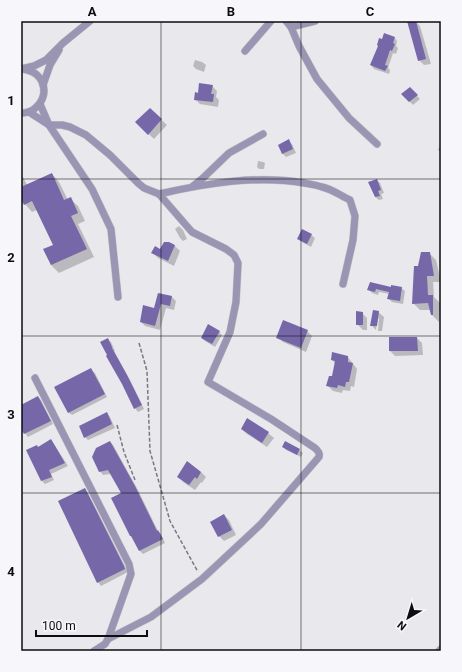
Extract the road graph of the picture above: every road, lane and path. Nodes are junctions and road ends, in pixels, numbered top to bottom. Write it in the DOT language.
graph roads {
  1 [pos="90,21"];
  2 [pos="271,21"];
  3 [pos="286,21"];
  4 [pos="315,21"];
  5 [pos="291,27"];
  6 [pos="63,43"];
  7 [pos="245,51"];
  8 [pos="22,68"];
  9 [pos="43,85"];
  10 [pos="40,104"];
  11 [pos="29,112"];
  12 [pos="21,113"];
  13 [pos="49,126"];
  14 [pos="262,134"];
  15 [pos="377,144"];
  16 [pos="193,186"];
  17 [pos="159,194"];
  18 [pos="343,284"];
  19 [pos="118,297"];
  20 [pos="139,343"];
  21 [pos="35,378"];
  22 [pos="117,425"];
  23 [pos="135,480"];
  24 [pos="202,579"];
  25 [pos="108,639"];
  26 [pos="94,651"];
  1 -- 6 [label="street"];
  2 -- 7 [label="street"];
  3 -- 5 [label="street"];
  4 -- 5 [label="street"];
  5 -- 15 [label="street"];
  6 -- 8 [label="street"];
  6 -- 9 [label="street"];
  8 -- 9 [label="street"];
  9 -- 10 [label="street"];
  10 -- 11 [label="street"];
  10 -- 13 [label="street"];
  11 -- 12 [label="street"];
  11 -- 13 [label="street"];
  13 -- 17 [label="street"];
  13 -- 19 [label="street"];
  14 -- 16 [label="street"];
  16 -- 17 [label="street"];
  16 -- 18 [label="street"];
  17 -- 24 [label="street"];
  20 -- 24 [label="path"];
  21 -- 25 [label="street"];
  22 -- 23 [label="path"];
  24 -- 25 [label="street"];
  25 -- 26 [label="street"];
}
